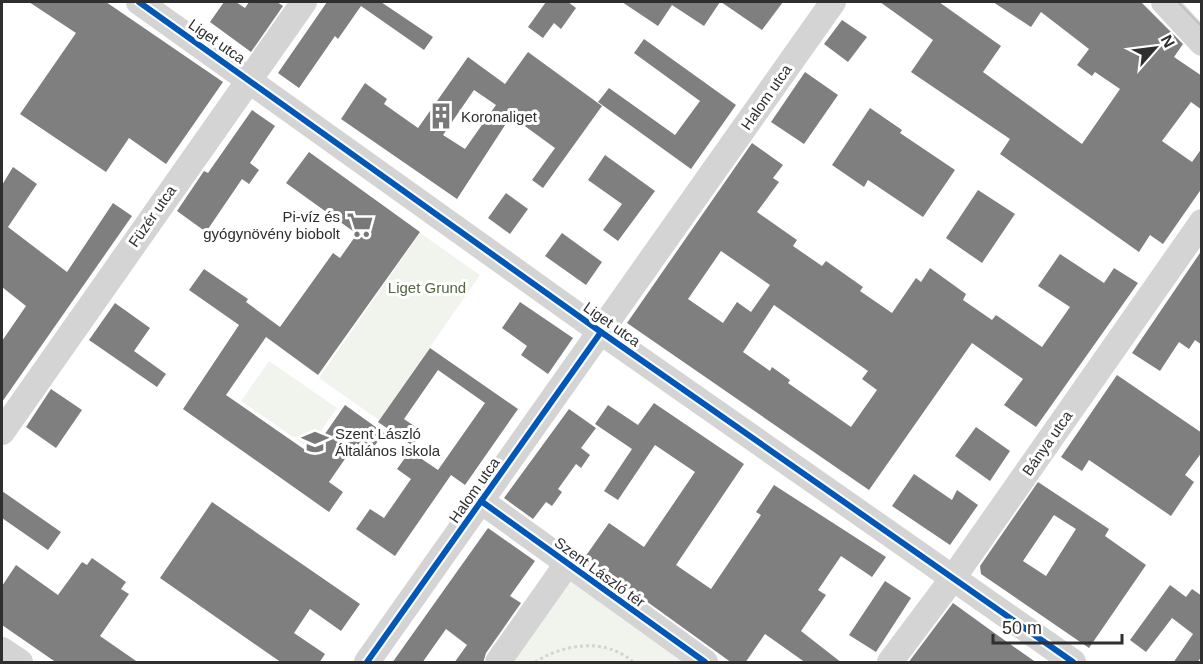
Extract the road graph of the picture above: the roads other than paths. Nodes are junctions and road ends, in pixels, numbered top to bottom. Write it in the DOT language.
graph roads {
  1 [pos="140,2"];
  2 [pos="304,2"];
  3 [pos="833,2"];
  4 [pos="1164,2"];
  5 [pos="1202,43"];
  6 [pos="250,78"];
  7 [pos="1202,222"];
  8 [pos="601,332"];
  9 [pos="2,432"];
  10 [pos="481,501"];
  11 [pos="567,564"];
  12 [pos="953,578"];
  13 [pos="2,650"];
  14 [pos="20,663"];
  15 [pos="367,663"];
  16 [pos="498,663"];
  17 [pos="705,663"];
  18 [pos="890,663"];
  19 [pos="1073,663"];
  1 -- 6 [label="street, Liget utca"];
  2 -- 6 [label="street, Füzér utca"];
  3 -- 8 [label="street, Halom utca"];
  4 -- 5 [label="street"];
  6 -- 8 [label="street, Liget utca"];
  6 -- 9 [label="street, Füzér utca"];
  7 -- 12 [label="street, Bánya utca"];
  8 -- 10 [label="street, Halom utca"];
  8 -- 12 [label="street, Liget utca"];
  10 -- 11 [label="street, Szent László tér"];
  10 -- 15 [label="street, Halom utca"];
  11 -- 16 [label="street, Szent László tér"];
  11 -- 17 [label="street, Szent László tér"];
  12 -- 18 [label="street, Bánya utca"];
  12 -- 19 [label="street, Liget utca"];
  13 -- 14 [label="street"];
}
